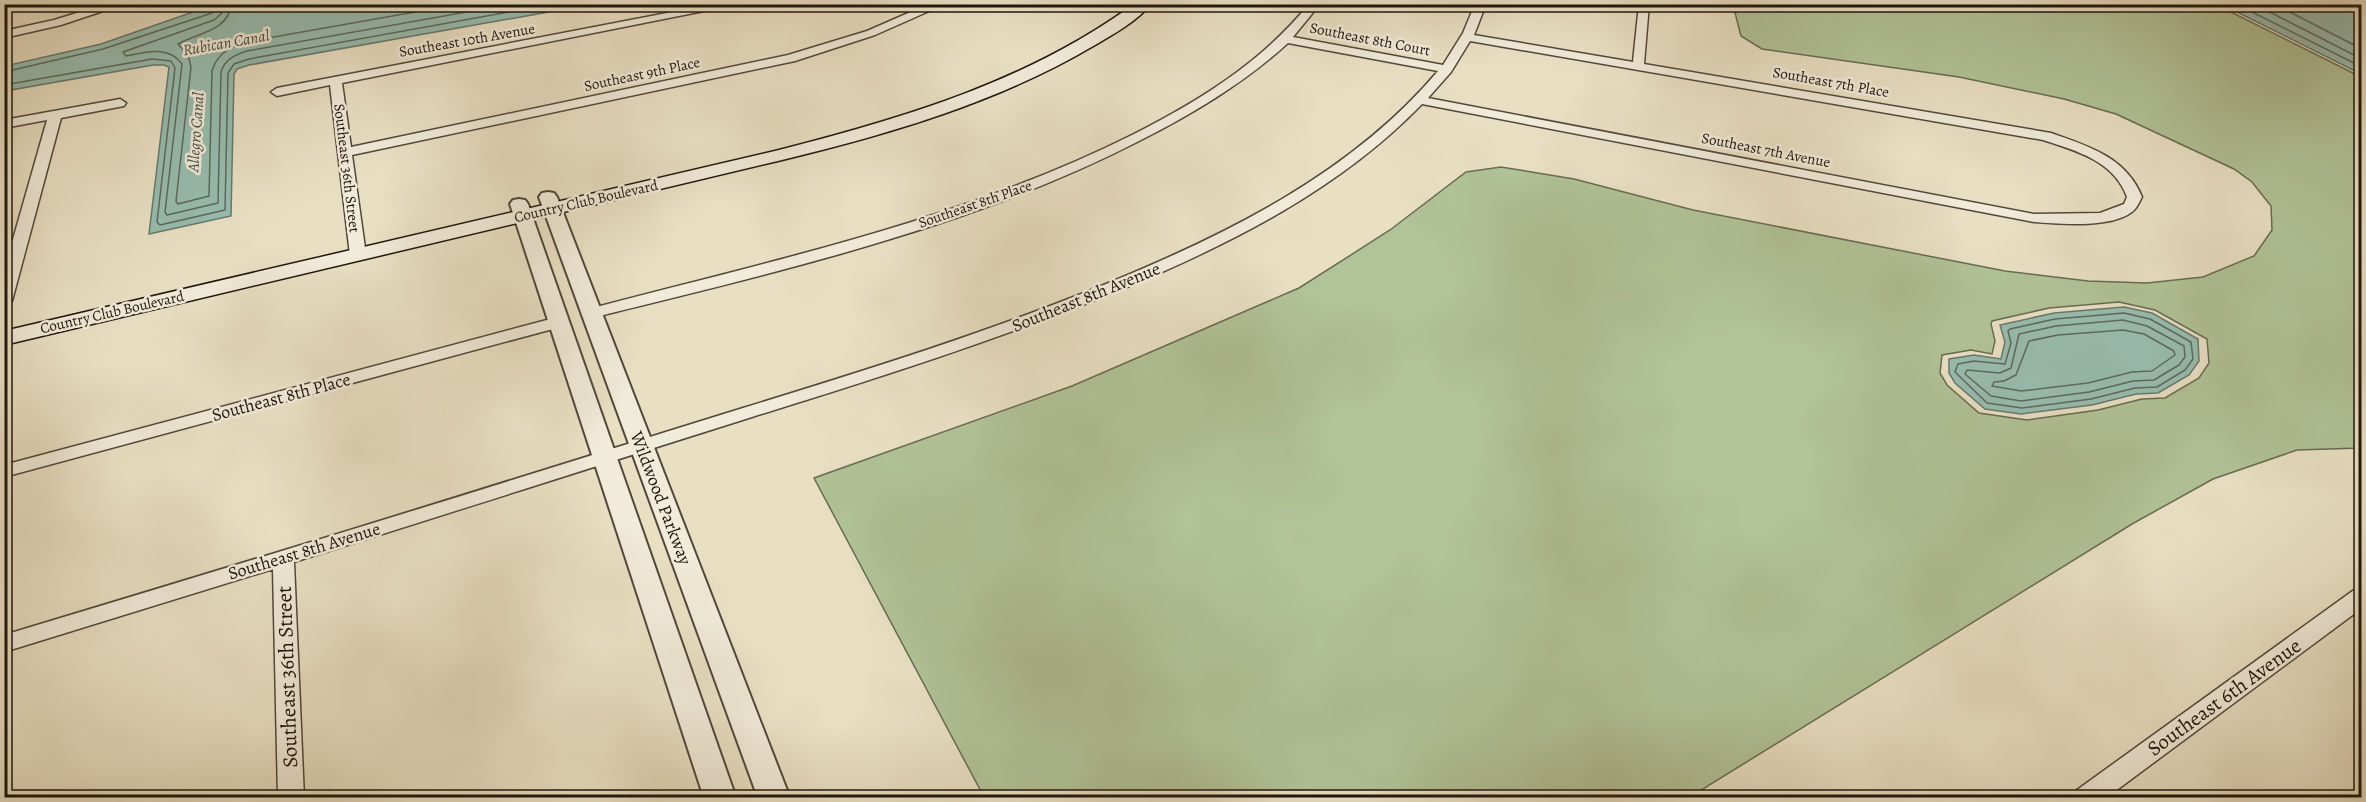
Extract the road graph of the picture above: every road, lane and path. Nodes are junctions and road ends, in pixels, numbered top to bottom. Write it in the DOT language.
graph roads {
  1 [pos="119,4"];
  2 [pos="734,4"];
  3 [pos="940,4"];
  4 [pos="1121,4"];
  5 [pos="1144,4"];
  6 [pos="1315,4"];
  7 [pos="1481,4"];
  8 [pos="1644,4"];
  9 [pos="4,35"];
  10 [pos="1467,37"];
  11 [pos="1287,39"];
  12 [pos="1638,66"];
  13 [pos="1447,69"];
  14 [pos="336,81"];
  15 [pos="277,92"];
  16 [pos="1418,100"];
  17 [pos="120,103"];
  18 [pos="55,115"];
  19 [pos="4,124"];
  20 [pos="345,152"];
  21 [pos="550,203"];
  22 [pos="521,210"];
  23 [pos="2108,217"];
  24 [pos="357,248"];
  25 [pos="4,301"];
  26 [pos="591,313"];
  27 [pos="558,322"];
  28 [pos="4,323"];
  29 [pos="4,338"];
  30 [pos="641,446"];
  31 [pos="604,458"];
  32 [pos="4,471"];
  33 [pos="284,557"];
  34 [pos="2361,596"];
  35 [pos="4,644"];
  36 [pos="291,798"];
  37 [pos="720,798"];
  38 [pos="774,798"];
  39 [pos="2086,798"];
  1 -- 9 [label="street"];
  2 -- 14 [label="street, Southeast 10th Avenue"];
  3 -- 20 [label="street, Southeast 9th Place"];
  4 -- 21 [label="main road, Country Club Boulevard"];
  5 -- 21 [label="main road, Country Club Boulevard"];
  6 -- 11 [label="street, Southeast 8th Place"];
  7 -- 10 [label="street"];
  8 -- 12 [label="street"];
  10 -- 12 [label="street, Southeast 7th Place"];
  10 -- 13 [label="street, Southeast 8th Avenue"];
  11 -- 13 [label="street, Southeast 8th Court"];
  11 -- 26 [label="street, Southeast 8th Place"];
  12 -- 23 [label="street, Southeast 7th Place"];
  13 -- 16 [label="street, Southeast 8th Avenue"];
  14 -- 15 [label="street, Southeast 10th Avenue"];
  14 -- 20 [label="street, Southeast 36th Street"];
  16 -- 23 [label="street, Southeast 7th Avenue"];
  16 -- 30 [label="street, Southeast 8th Avenue"];
  17 -- 18 [label="street"];
  18 -- 19 [label="street"];
  18 -- 25 [label="street"];
  20 -- 24 [label="street, Southeast 36th Street"];
  21 -- 22 [label="main road, Country Club Boulevard"];
  21 -- 26 [label="street, Wildwood Parkway"];
  22 -- 24 [label="main road, Country Club Boulevard"];
  22 -- 27 [label="street"];
  24 -- 28 [label="main road, Country Club Boulevard"];
  24 -- 29 [label="main road, Country Club Boulevard"];
  26 -- 27 [label="street"];
  26 -- 30 [label="street, Wildwood Parkway"];
  27 -- 31 [label="street"];
  27 -- 32 [label="street, Southeast 8th Place"];
  30 -- 31 [label="street, Southeast 8th Avenue"];
  30 -- 38 [label="street, Wildwood Parkway"];
  31 -- 33 [label="street, Southeast 8th Avenue"];
  31 -- 37 [label="street"];
  33 -- 35 [label="street, Southeast 8th Avenue"];
  33 -- 36 [label="street, Southeast 36th Street"];
  34 -- 39 [label="street, Southeast 6th Avenue"];
}
